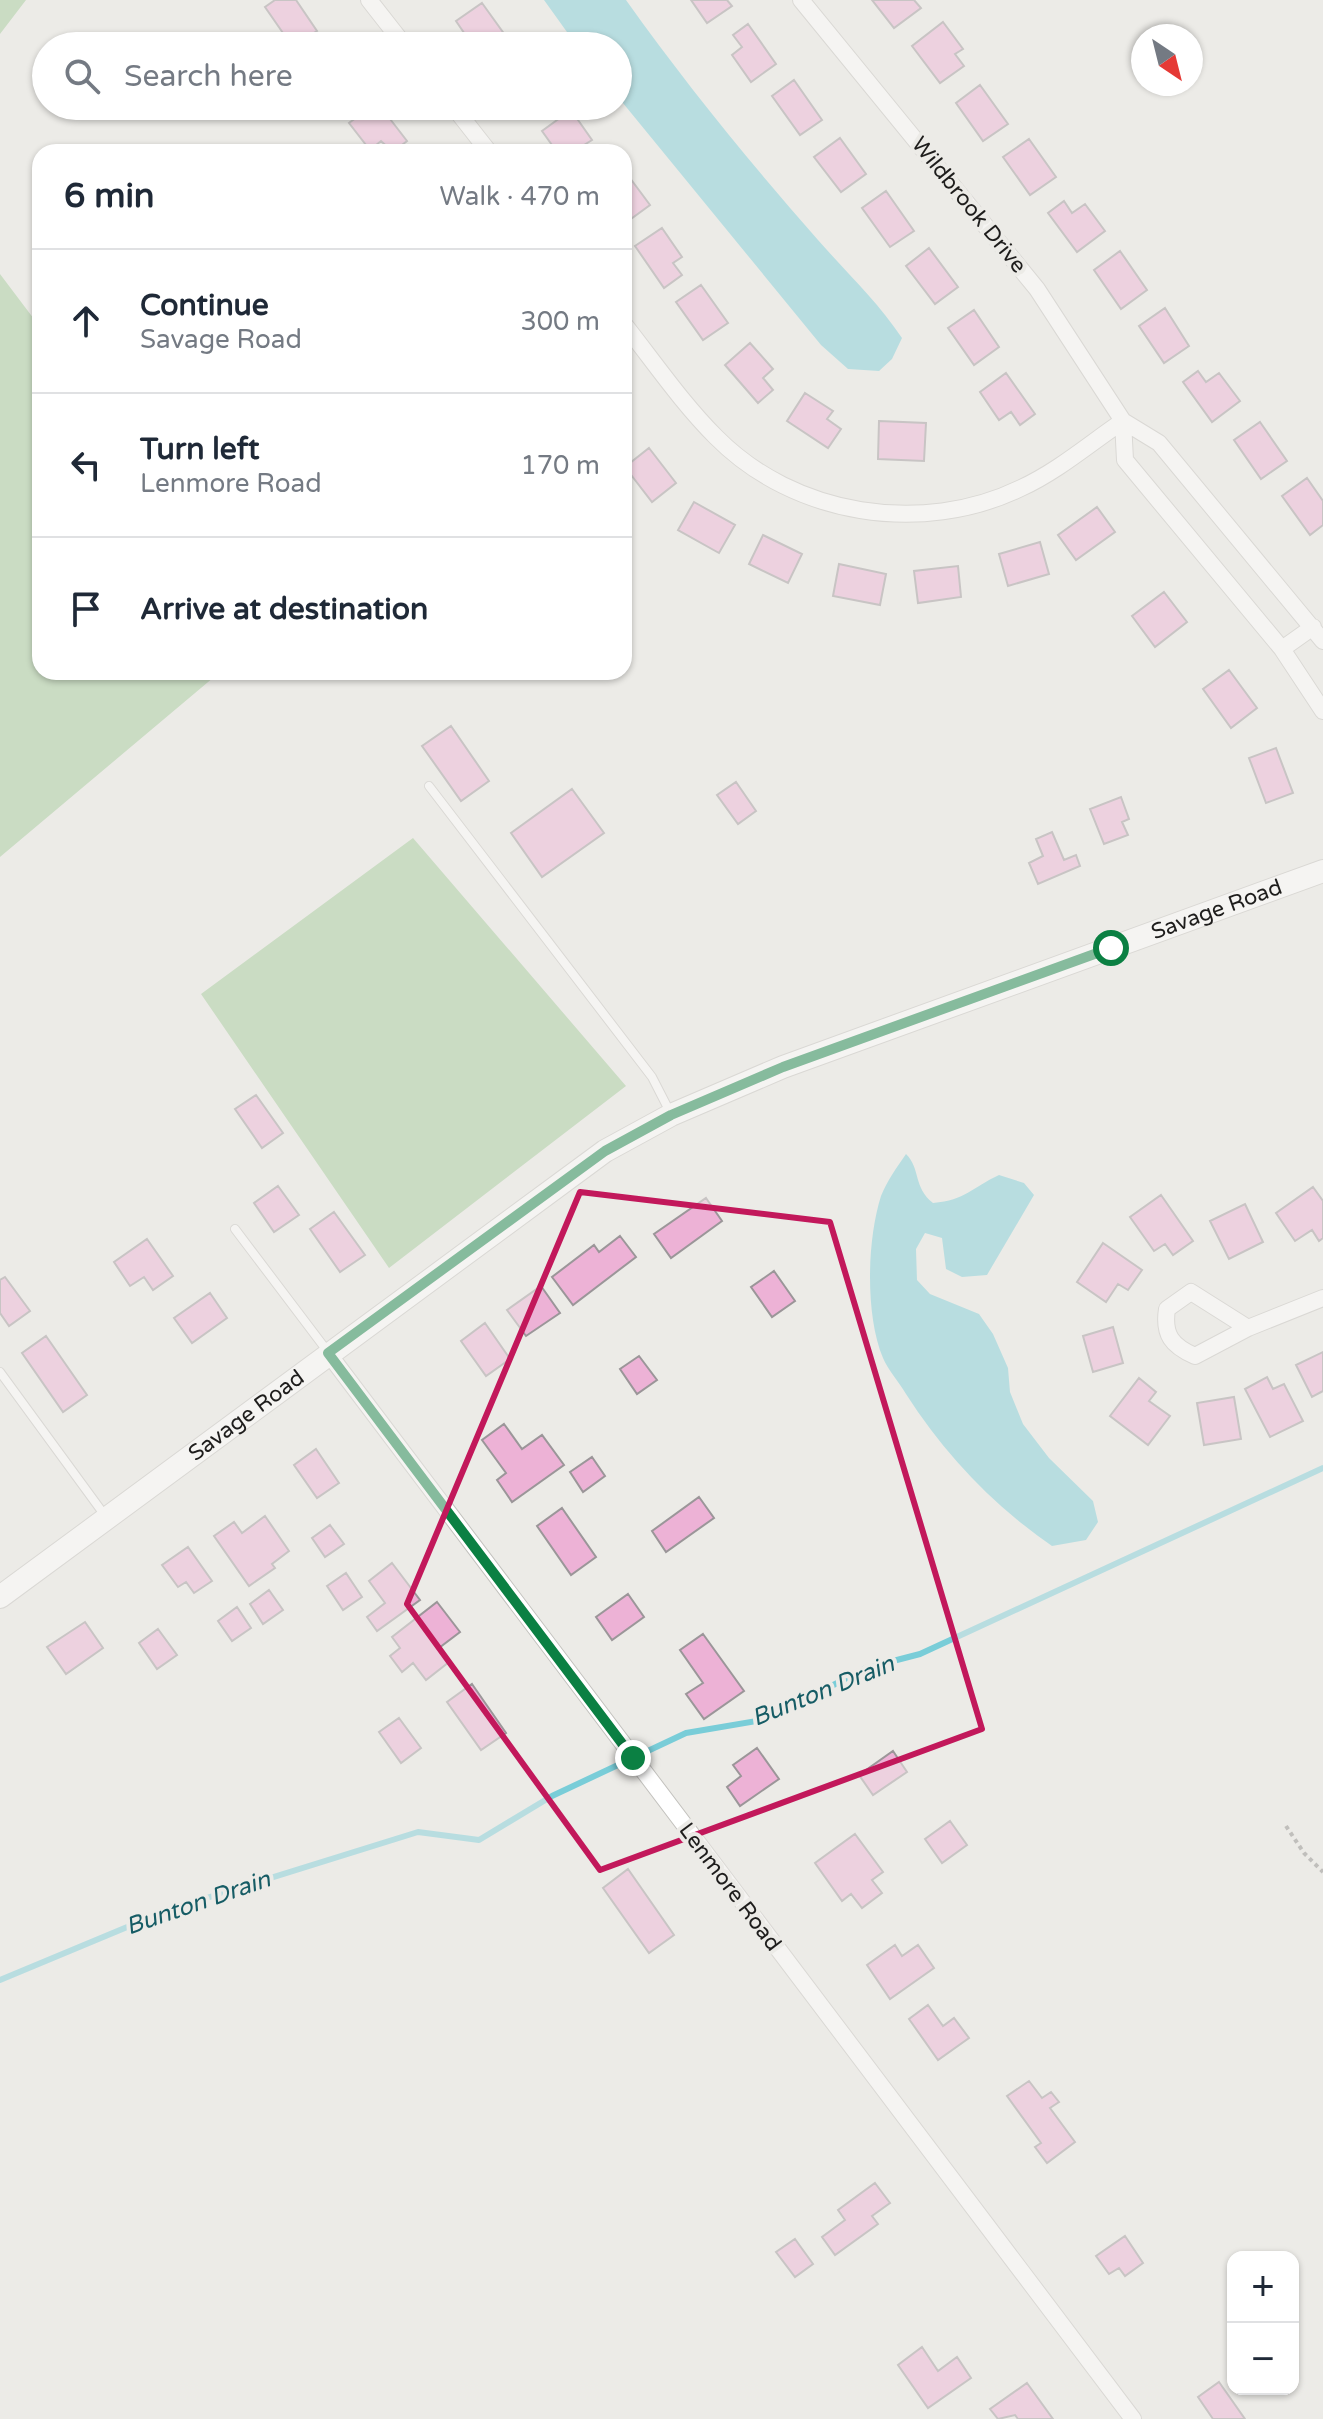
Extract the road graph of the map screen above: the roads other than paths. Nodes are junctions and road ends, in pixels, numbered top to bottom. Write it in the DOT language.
graph roads {
  1 [pos="369,0"];
  2 [pos="801,0"];
  3 [pos="394,32"];
  4 [pos="464,120"];
  5 [pos="483,144"];
  6 [pos="632,334"];
  7 [pos="1123,421"];
  8 [pos="1313,627"];
  9 [pos="1323,641"];
  10 [pos="1282,649"];
  11 [pos="1323,711"];
  12 [pos="429,786"];
  13 [pos="1323,871"];
  14 [pos="671,1115"];
  15 [pos="235,1229"];
  16 [pos="1323,1298"];
  17 [pos="1248,1328"];
  18 [pos="328,1353"];
  19 [pos="0,1372"];
  20 [pos="107,1518"];
  21 [pos="0,1597"];
  22 [pos="1133,2419"];
  1 -- 3 [label="street"];
  2 -- 7 [label="street, Wildbrook Drive"];
  4 -- 5 [label="street"];
  6 -- 7 [label="street"];
  7 -- 8 [label="street, Wildbrook Drive"];
  7 -- 10 [label="street, Wildbrook Drive"];
  8 -- 9 [label="street, Wildbrook Drive"];
  8 -- 10 [label="street"];
  10 -- 11 [label="street, Wildbrook Drive"];
  12 -- 14 [label="lane"];
  13 -- 14 [label="street, Savage Road"];
  14 -- 18 [label="street, Savage Road"];
  15 -- 18 [label="lane"];
  16 -- 17 [label="street"];
  17 -- 17 [label="street"];
  18 -- 20 [label="street, Savage Road"];
  18 -- 22 [label="street, Lenmore Road"];
  19 -- 20 [label="lane"];
  20 -- 21 [label="street, Savage Road"];
}
